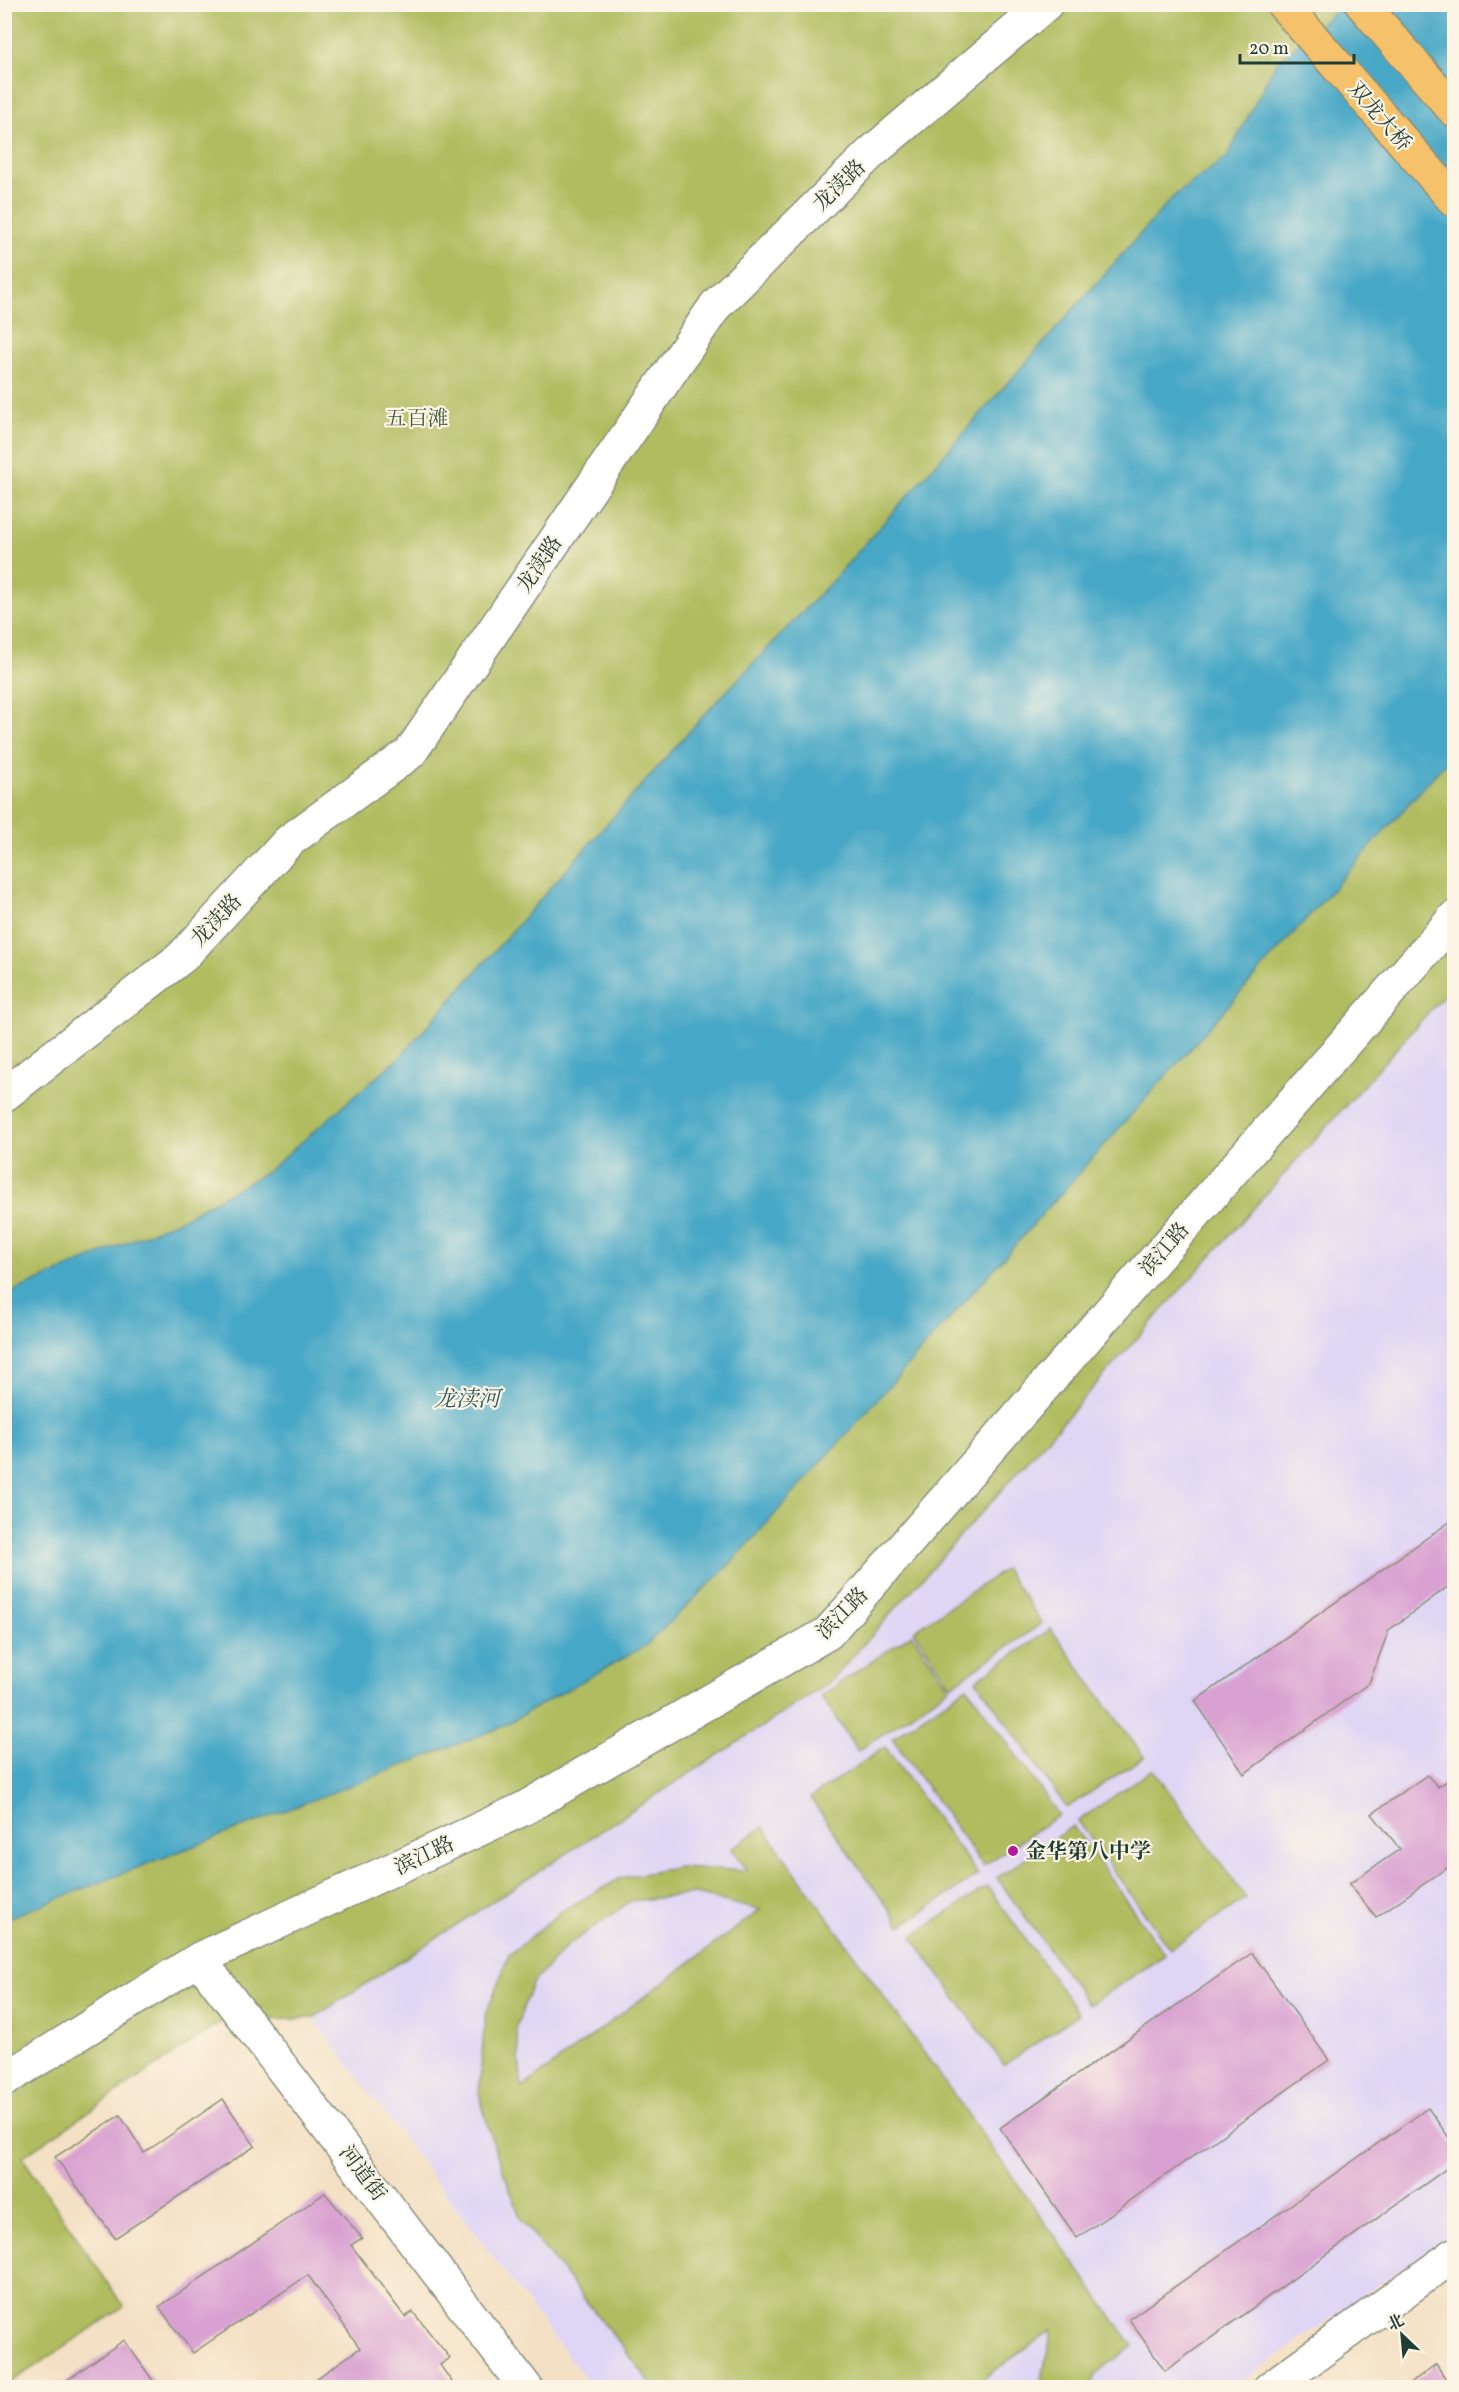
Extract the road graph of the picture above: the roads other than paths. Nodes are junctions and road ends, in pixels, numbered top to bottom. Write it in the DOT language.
graph roads {
  1 [pos="1283,4"];
  2 [pos="1362,4"];
  3 [pos="1028,10"];
  4 [pos="1455,110"];
  5 [pos="1455,200"];
  6 [pos="1455,918"];
  7 [pos="4,1095"];
  8 [pos="199,1959"];
  9 [pos="4,2080"];
  10 [pos="1455,2255"];
  11 [pos="526,2388"];
  12 [pos="1270,2388"];
  1 -- 5 [label="main road, 双龙大桥"];
  2 -- 4 [label="main road"];
  3 -- 7 [label="street, 龙渎路"];
  6 -- 8 [label="street, 滨江路"];
  8 -- 9 [label="street, 滨江路"];
  8 -- 11 [label="street, 河道街"];
  10 -- 12 [label="street"];
}
